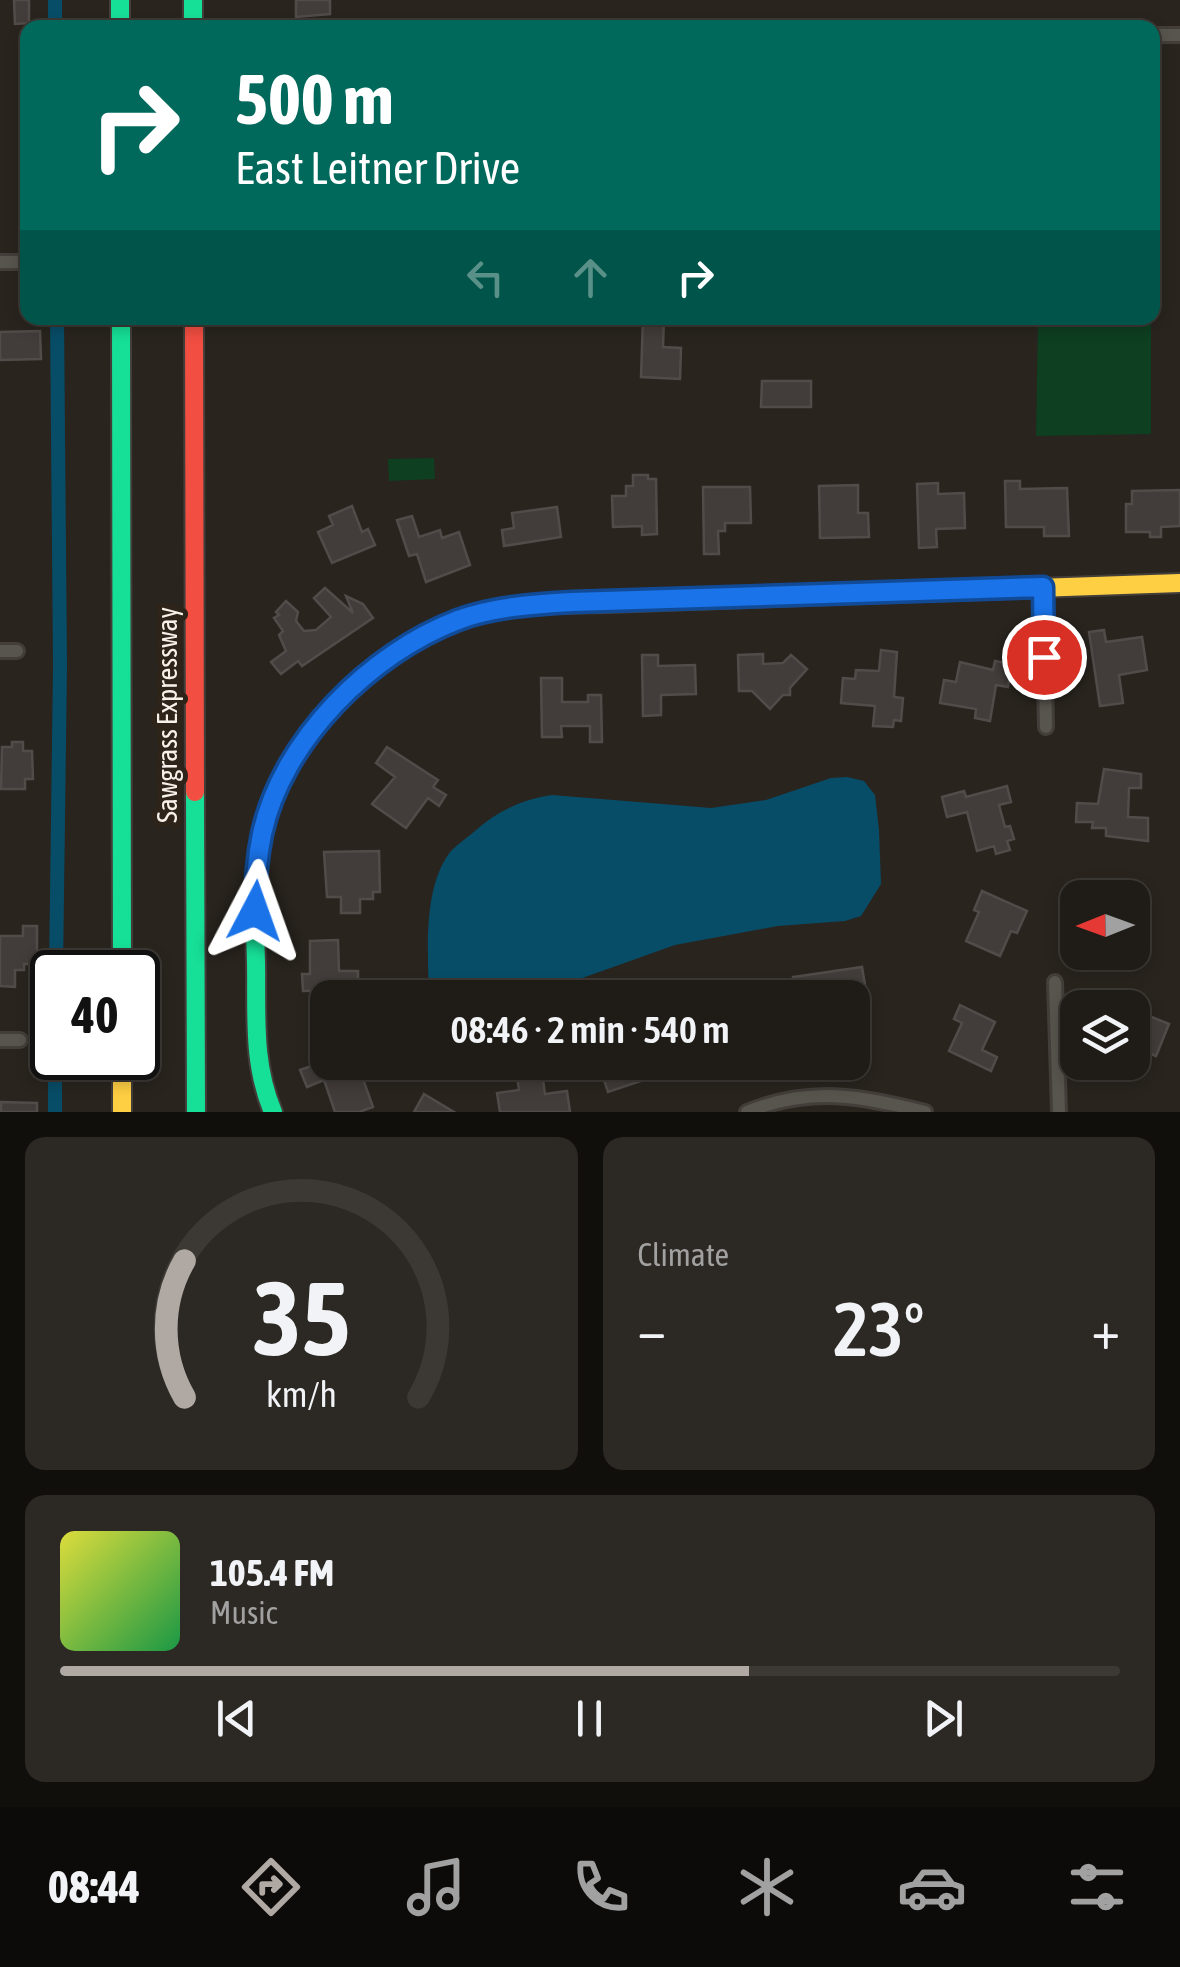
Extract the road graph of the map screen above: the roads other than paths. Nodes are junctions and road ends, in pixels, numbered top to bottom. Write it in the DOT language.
graph roads {
  1 [pos="121,325"];
  2 [pos="194,325"];
  3 [pos="1180,583"];
  4 [pos="1043,587"];
  5 [pos="17,651"];
  6 [pos="0,652"];
  7 [pos="1046,728"];
  8 [pos="122,950"];
  9 [pos="1056,982"];
  10 [pos="0,1040"];
  11 [pos="20,1040"];
  12 [pos="122,1080"];
  13 [pos="122,1112"];
  14 [pos="196,1112"];
  15 [pos="273,1112"];
  16 [pos="747,1112"];
  17 [pos="925,1112"];
  18 [pos="1059,1112"];
  1 -- 8 [label="main road, Sawgrass Expressway"];
  2 -- 14 [label="main road, Sawgrass Expressway"];
  3 -- 4 [label="main road"];
  4 -- 7 [label="street"];
  4 -- 15 [label="main road"];
  5 -- 6 [label="street"];
  9 -- 18 [label="street"];
  10 -- 11 [label="street"];
  12 -- 13 [label="main road"];
  16 -- 17 [label="street"];
}
